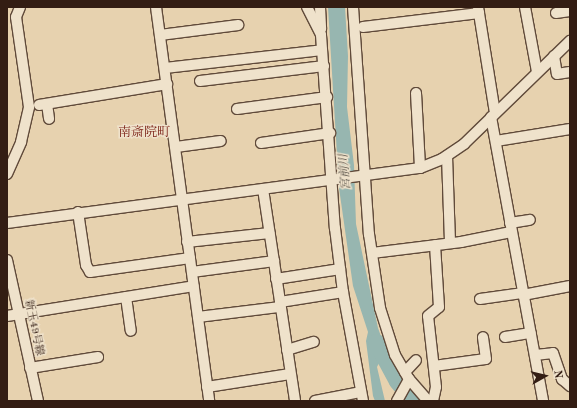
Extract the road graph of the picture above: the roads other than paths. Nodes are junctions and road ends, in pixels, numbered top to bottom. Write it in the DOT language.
graph roads {
  1 [pos="20,7"];
  2 [pos="27,7"];
  3 [pos="156,7"];
  4 [pos="307,7"];
  5 [pos="320,7"];
  6 [pos="353,7"];
  7 [pos="525,7"];
  8 [pos="479,10"];
  9 [pos="238,25"];
  10 [pos="363,26"];
  11 [pos="160,35"];
  12 [pos="321,35"];
  13 [pos="570,41"];
  14 [pos="322,50"];
  15 [pos="554,56"];
  16 [pos="324,66"];
  17 [pos="165,68"];
  18 [pos="537,72"];
  19 [pos="570,72"];
  20 [pos="200,81"];
  21 [pos="167,84"];
  22 [pos="416,93"];
  23 [pos="326,97"];
  24 [pos="237,109"];
  25 [pos="493,115"];
  26 [pos="49,119"];
  27 [pos="570,129"];
  28 [pos="330,133"];
  29 [pos="221,141"];
  30 [pos="496,141"];
  31 [pos="261,143"];
  32 [pos="176,147"];
  33 [pos="447,156"];
  34 [pos="420,168"];
  35 [pos="7,174"];
  36 [pos="363,175"];
  37 [pos="332,178"];
  38 [pos="263,188"];
  39 [pos="180,198"];
  40 [pos="78,212"];
  41 [pos="530,220"];
  42 [pos="7,223"];
  43 [pos="510,227"];
  44 [pos="270,233"];
  45 [pos="187,242"];
  46 [pos="450,243"];
  47 [pos="435,245"];
  48 [pos="372,253"];
  49 [pos="190,258"];
  50 [pos="7,260"];
  51 [pos="274,261"];
  52 [pos="340,269"];
  53 [pos="192,272"];
  54 [pos="276,279"];
  55 [pos="194,286"];
  56 [pos="570,286"];
  57 [pos="343,292"];
  58 [pos="522,294"];
  59 [pos="126,297"];
  60 [pos="480,298"];
  61 [pos="280,305"];
  62 [pos="18,314"];
  63 [pos="7,316"];
  64 [pos="198,317"];
  65 [pos="131,331"];
  66 [pos="531,333"];
  67 [pos="505,337"];
  68 [pos="314,342"];
  69 [pos="487,342"];
  70 [pos="287,350"];
  71 [pos="535,355"];
  72 [pos="98,357"];
  73 [pos="416,360"];
  74 [pos="434,366"];
  75 [pos="30,368"];
  76 [pos="290,374"];
  77 [pos="407,378"];
  78 [pos="570,386"];
  79 [pos="207,387"];
  80 [pos="362,397"];
  81 [pos="398,400"];
  82 [pos="38,401"];
  83 [pos="209,401"];
  84 [pos="295,401"];
  85 [pos="315,401"];
  86 [pos="428,401"];
  87 [pos="433,401"];
  88 [pos="543,401"];
  1 -- 2 [label="street"];
  1 -- 35 [label="street"];
  3 -- 11 [label="street"];
  4 -- 12 [label="street"];
  5 -- 12 [label="street"];
  6 -- 36 [label="street"];
  7 -- 18 [label="street"];
  8 -- 10 [label="street"];
  8 -- 25 [label="street"];
  9 -- 11 [label="street"];
  11 -- 17 [label="street"];
  12 -- 14 [label="street"];
  13 -- 15 [label="street"];
  14 -- 16 [label="street"];
  14 -- 17 [label="street"];
  15 -- 18 [label="street"];
  15 -- 19 [label="street"];
  16 -- 20 [label="street"];
  16 -- 23 [label="street"];
  17 -- 21 [label="street"];
  18 -- 25 [label="street"];
  21 -- 26 [label="street"];
  21 -- 32 [label="street"];
  22 -- 34 [label="street"];
  23 -- 24 [label="street"];
  23 -- 28 [label="street"];
  25 -- 30 [label="street"];
  25 -- 33 [label="street"];
  27 -- 30 [label="street"];
  28 -- 31 [label="street"];
  28 -- 37 [label="street"];
  29 -- 32 [label="street"];
  30 -- 43 [label="street"];
  32 -- 39 [label="street"];
  33 -- 34 [label="street"];
  33 -- 46 [label="street"];
  34 -- 36 [label="street"];
  36 -- 37 [label="street"];
  36 -- 48 [label="street"];
  37 -- 38 [label="street"];
  37 -- 52 [label="street"];
  38 -- 39 [label="street"];
  38 -- 44 [label="street"];
  39 -- 40 [label="street"];
  39 -- 45 [label="street"];
  40 -- 42 [label="street"];
  40 -- 49 [label="street"];
  41 -- 43 [label="street"];
  43 -- 46 [label="street"];
  43 -- 58 [label="street"];
  44 -- 45 [label="street"];
  44 -- 51 [label="street"];
  45 -- 49 [label="street"];
  46 -- 47 [label="street"];
  47 -- 48 [label="street"];
  47 -- 74 [label="street"];
  48 -- 77 [label="street"];
  49 -- 53 [label="street"];
  50 -- 62 [label="street, 新玉49号線"];
  51 -- 53 [label="street"];
  51 -- 54 [label="street"];
  52 -- 54 [label="street"];
  52 -- 57 [label="street"];
  53 -- 55 [label="street"];
  54 -- 61 [label="street"];
  55 -- 59 [label="street"];
  55 -- 64 [label="street"];
  56 -- 58 [label="street"];
  57 -- 61 [label="street"];
  57 -- 80 [label="street"];
  58 -- 60 [label="street"];
  58 -- 66 [label="street"];
  59 -- 62 [label="street"];
  59 -- 65 [label="street"];
  61 -- 64 [label="street"];
  61 -- 70 [label="street"];
  62 -- 63 [label="street"];
  62 -- 75 [label="street, 新玉49号線"];
  64 -- 79 [label="street"];
  66 -- 67 [label="street"];
  66 -- 71 [label="street"];
  68 -- 70 [label="street"];
  69 -- 74 [label="street"];
  70 -- 76 [label="street"];
  71 -- 78 [label="street"];
  71 -- 88 [label="street"];
  72 -- 75 [label="street"];
  73 -- 77 [label="street"];
  74 -- 87 [label="street"];
  75 -- 82 [label="street, 新玉49号線"];
  76 -- 79 [label="street"];
  76 -- 84 [label="street"];
  77 -- 81 [label="street"];
  77 -- 86 [label="street"];
  79 -- 83 [label="street"];
  80 -- 85 [label="street"];
}
